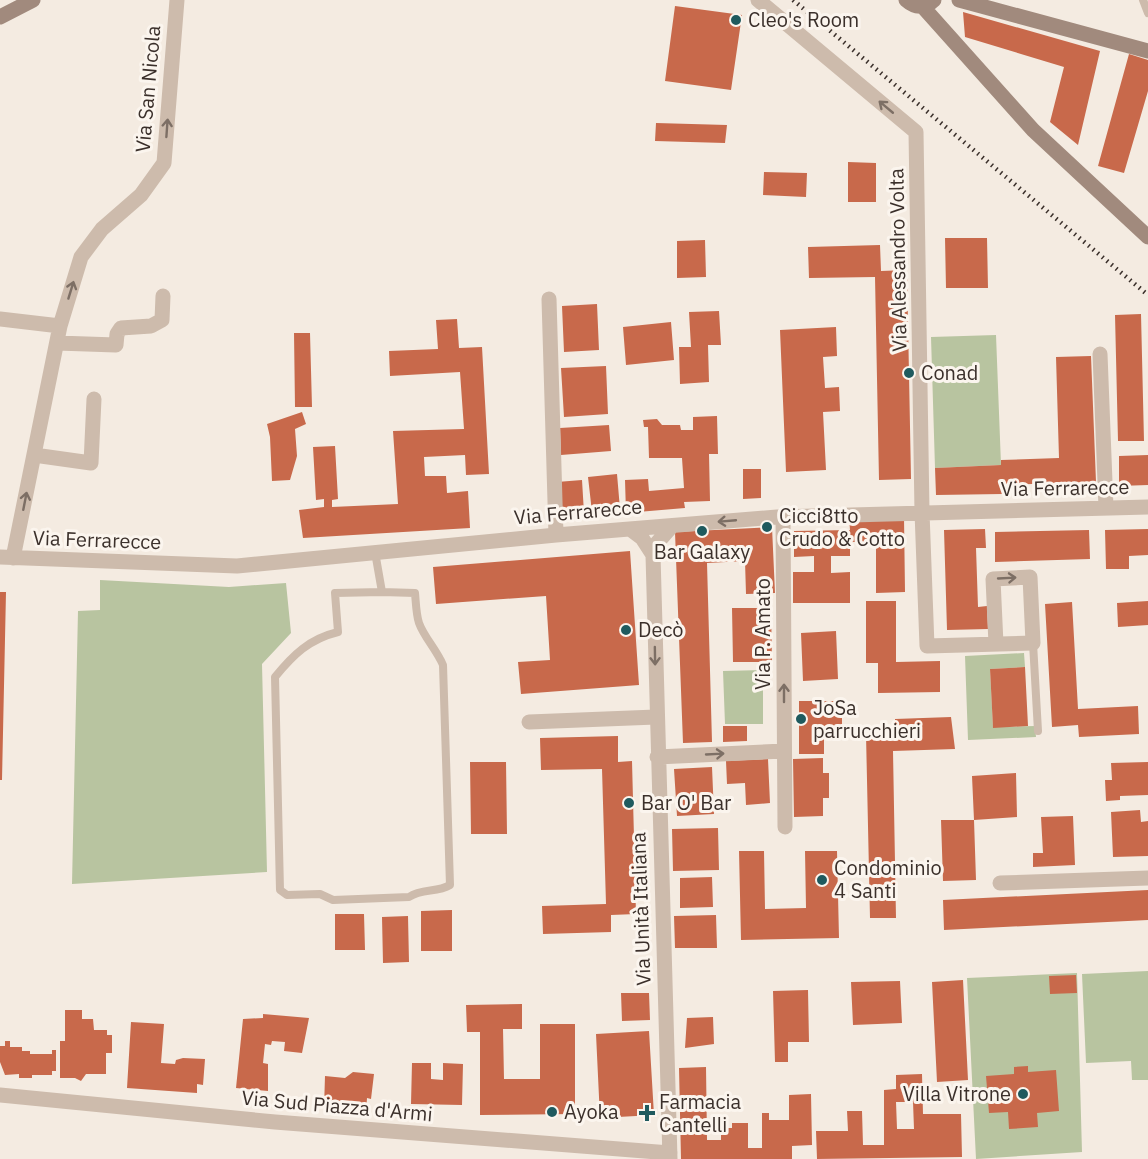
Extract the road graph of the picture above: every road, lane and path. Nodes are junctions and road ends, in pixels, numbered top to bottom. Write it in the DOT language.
graph roads {
  1 [pos="18,0"];
  2 [pos="33,0"];
  3 [pos="177,0"];
  4 [pos="758,0"];
  5 [pos="906,0"];
  6 [pos="959,0"];
  7 [pos="1143,0"];
  8 [pos="929,3"];
  9 [pos="1148,13"];
  10 [pos="0,16"];
  11 [pos="1148,51"];
  12 [pos="1148,237"];
  13 [pos="163,296"];
  14 [pos="549,299"];
  15 [pos="0,320"];
  16 [pos="60,326"];
  17 [pos="57,343"];
  18 [pos="1100,354"];
  19 [pos="94,399"];
  20 [pos="34,455"];
  21 [pos="1148,507"];
  22 [pos="1106,508"];
  23 [pos="922,512"];
  24 [pos="783,517"];
  25 [pos="672,526"];
  26 [pos="630,529"];
  27 [pos="556,535"];
  28 [pos="375,552"];
  29 [pos="652,555"];
  30 [pos="7,558"];
  31 [pos="382,592"];
  32 [pos="1033,643"];
  33 [pos="996,644"];
  34 [pos="656,717"];
  35 [pos="529,722"];
  36 [pos="1038,730"];
  37 [pos="784,751"];
  38 [pos="657,757"];
  39 [pos="785,827"];
  40 [pos="1148,878"];
  41 [pos="1000,883"];
  42 [pos="0,1095"];
  43 [pos="669,1157"];
  1 -- 10 [label="street"];
  2 -- 10 [label="street"];
  16 -- 3 [label="street, Via San Nicola, one-way"];
  23 -- 4 [label="street, Via Alessandro Volta, one-way"];
  5 -- 8 [label="street"];
  6 -- 11 [label="street"];
  7 -- 9 [label="lane"];
  8 -- 12 [label="street"];
  13 -- 17 [label="street"];
  14 -- 27 [label="street"];
  15 -- 16 [label="street"];
  16 -- 17 [label="street, Via San Nicola"];
  17 -- 20 [label="street, Via San Nicola"];
  18 -- 22 [label="street"];
  19 -- 20 [label="street"];
  30 -- 20 [label="street, Via San Nicola, one-way"];
  21 -- 22 [label="street, Via Ferrarecce"];
  22 -- 23 [label="street, Via Ferrarecce"];
  23 -- 24 [label="street, Via Ferrarecce"];
  23 -- 33 [label="street, Via Alessandro Volta"];
  24 -- 25 [label="street, Via Ferrarecce, one-way"];
  37 -- 24 [label="street, Via P. Amato, one-way"];
  25 -- 26 [label="street, Via Ferrarecce"];
  25 -- 29 [label="street"];
  26 -- 27 [label="street, Via Ferrarecce"];
  26 -- 29 [label="street"];
  27 -- 28 [label="street, Via Ferrarecce"];
  28 -- 30 [label="street, Via Ferrarecce"];
  28 -- 31 [label="lane"];
  29 -- 34 [label="street, Via Unità Italiana, one-way"];
  31 -- 31 [label="lane"];
  32 -- 33 [label="street"];
  33 -- 32 [label="street, one-way"];
  32 -- 36 [label="lane"];
  34 -- 35 [label="street"];
  34 -- 38 [label="street, Via Unità Italiana"];
  38 -- 37 [label="street, one-way"];
  37 -- 39 [label="street, Via P. Amato"];
  38 -- 43 [label="street, Via Unità Italiana"];
  40 -- 41 [label="street"];
  42 -- 43 [label="street, Via Sud Piazza d'Armi"];
}
